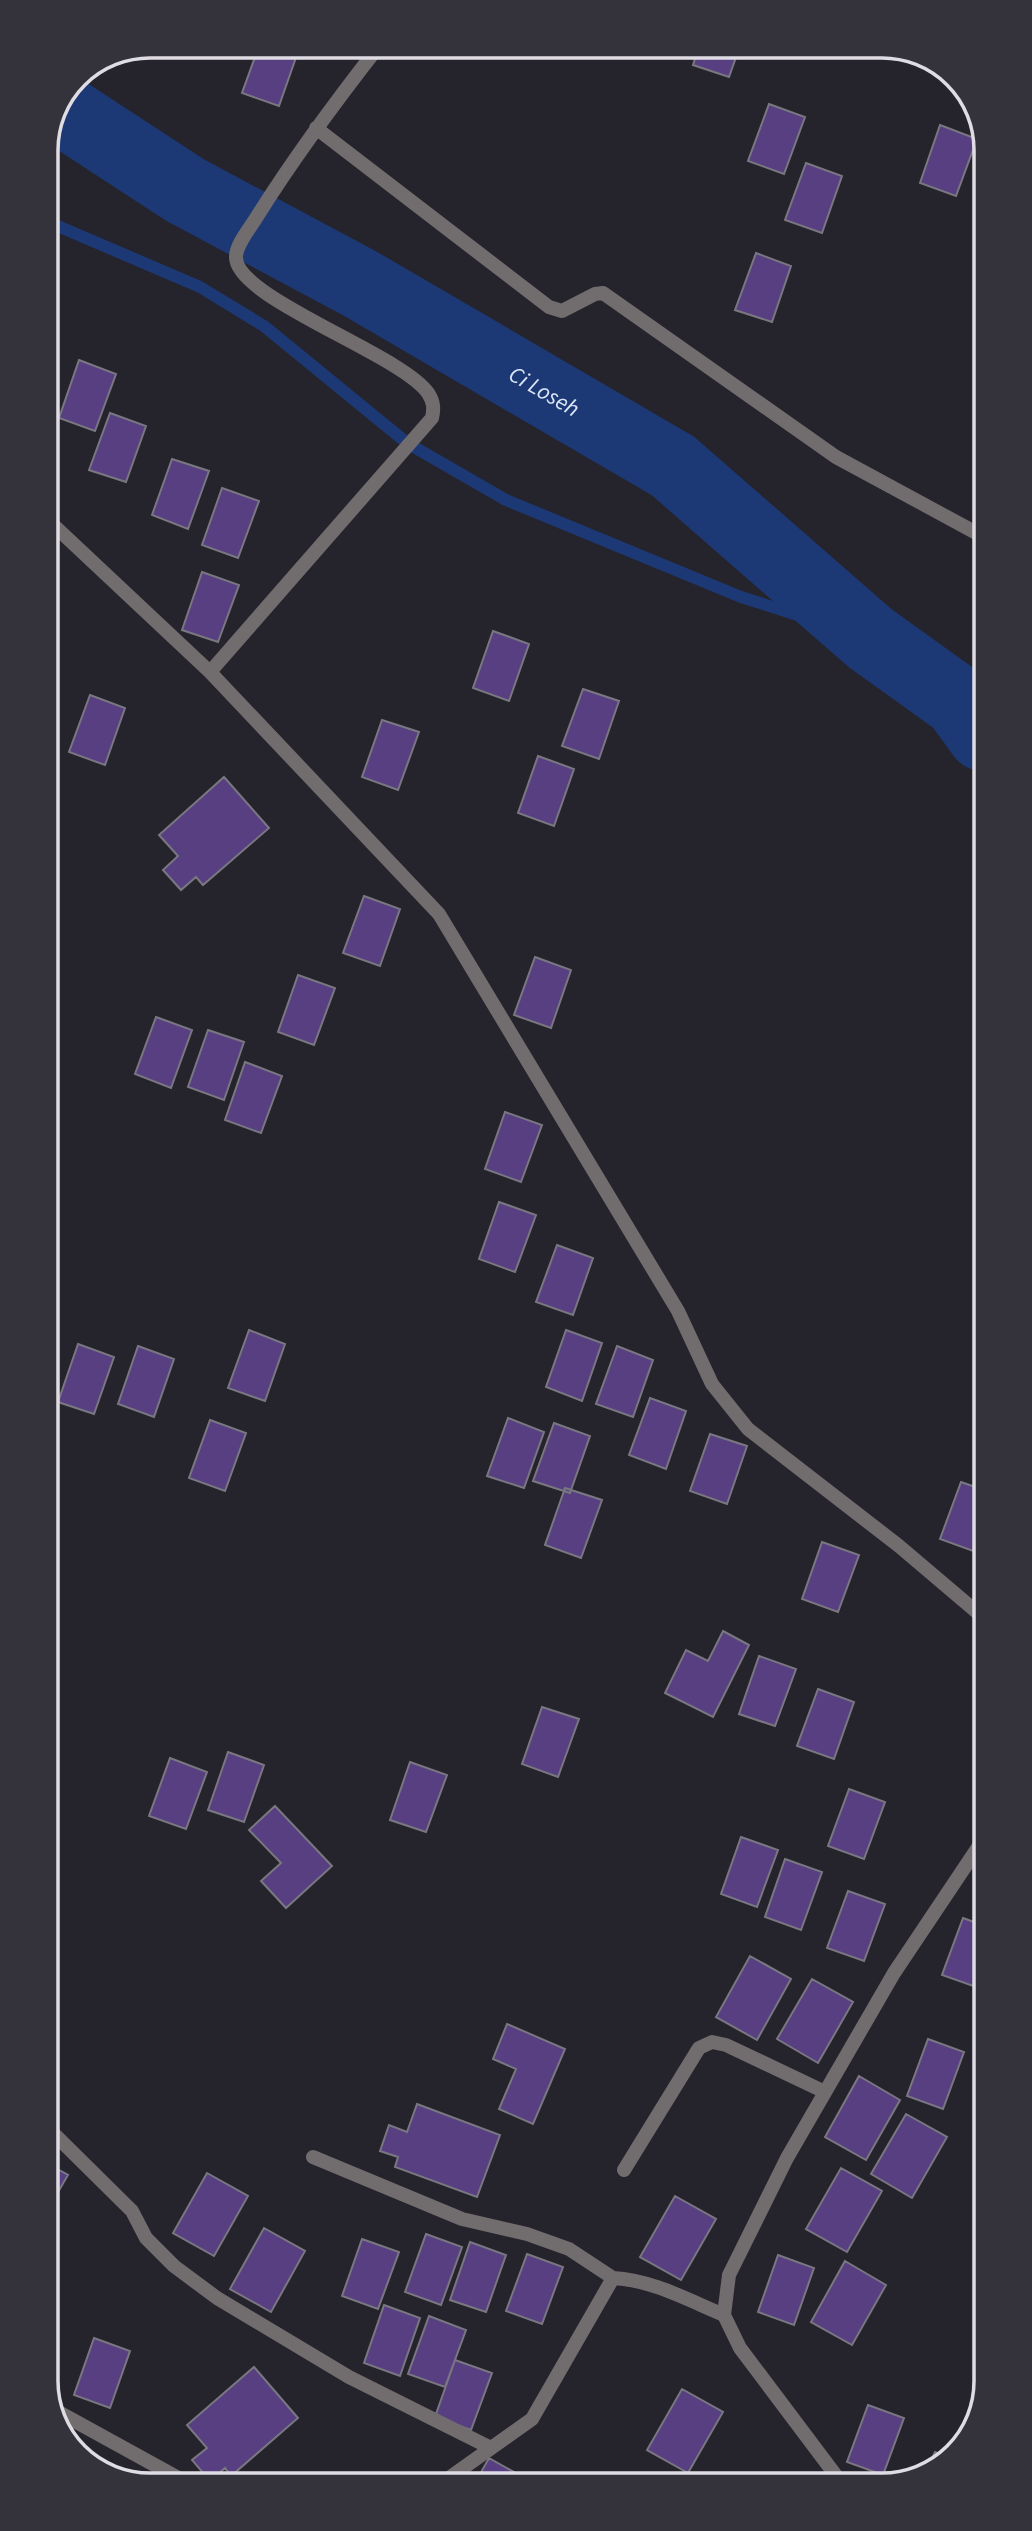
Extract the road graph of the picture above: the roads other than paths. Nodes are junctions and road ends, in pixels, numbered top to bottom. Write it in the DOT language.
graph roads {
  1 [pos="370,58"];
  2 [pos="316,128"];
  3 [pos="58,529"];
  4 [pos="974,532"];
  5 [pos="210,672"];
  6 [pos="974,1610"];
  7 [pos="974,1853"];
  8 [pos="825,2092"];
  9 [pos="58,2138"];
  10 [pos="313,2157"];
  11 [pos="624,2170"];
  12 [pos="613,2278"];
  13 [pos="724,2315"];
  14 [pos="65,2416"];
  15 [pos="491,2448"];
  16 [pos="169,2473"];
  17 [pos="456,2473"];
  18 [pos="834,2473"];
  1 -- 2 [label="street"];
  2 -- 4 [label="street"];
  2 -- 5 [label="street"];
  3 -- 5 [label="street"];
  5 -- 6 [label="street"];
  7 -- 8 [label="street"];
  8 -- 11 [label="street"];
  8 -- 13 [label="street"];
  9 -- 15 [label="street"];
  10 -- 12 [label="street"];
  12 -- 13 [label="street"];
  12 -- 15 [label="street"];
  13 -- 18 [label="street"];
  14 -- 16 [label="street"];
  15 -- 17 [label="street"];
}
